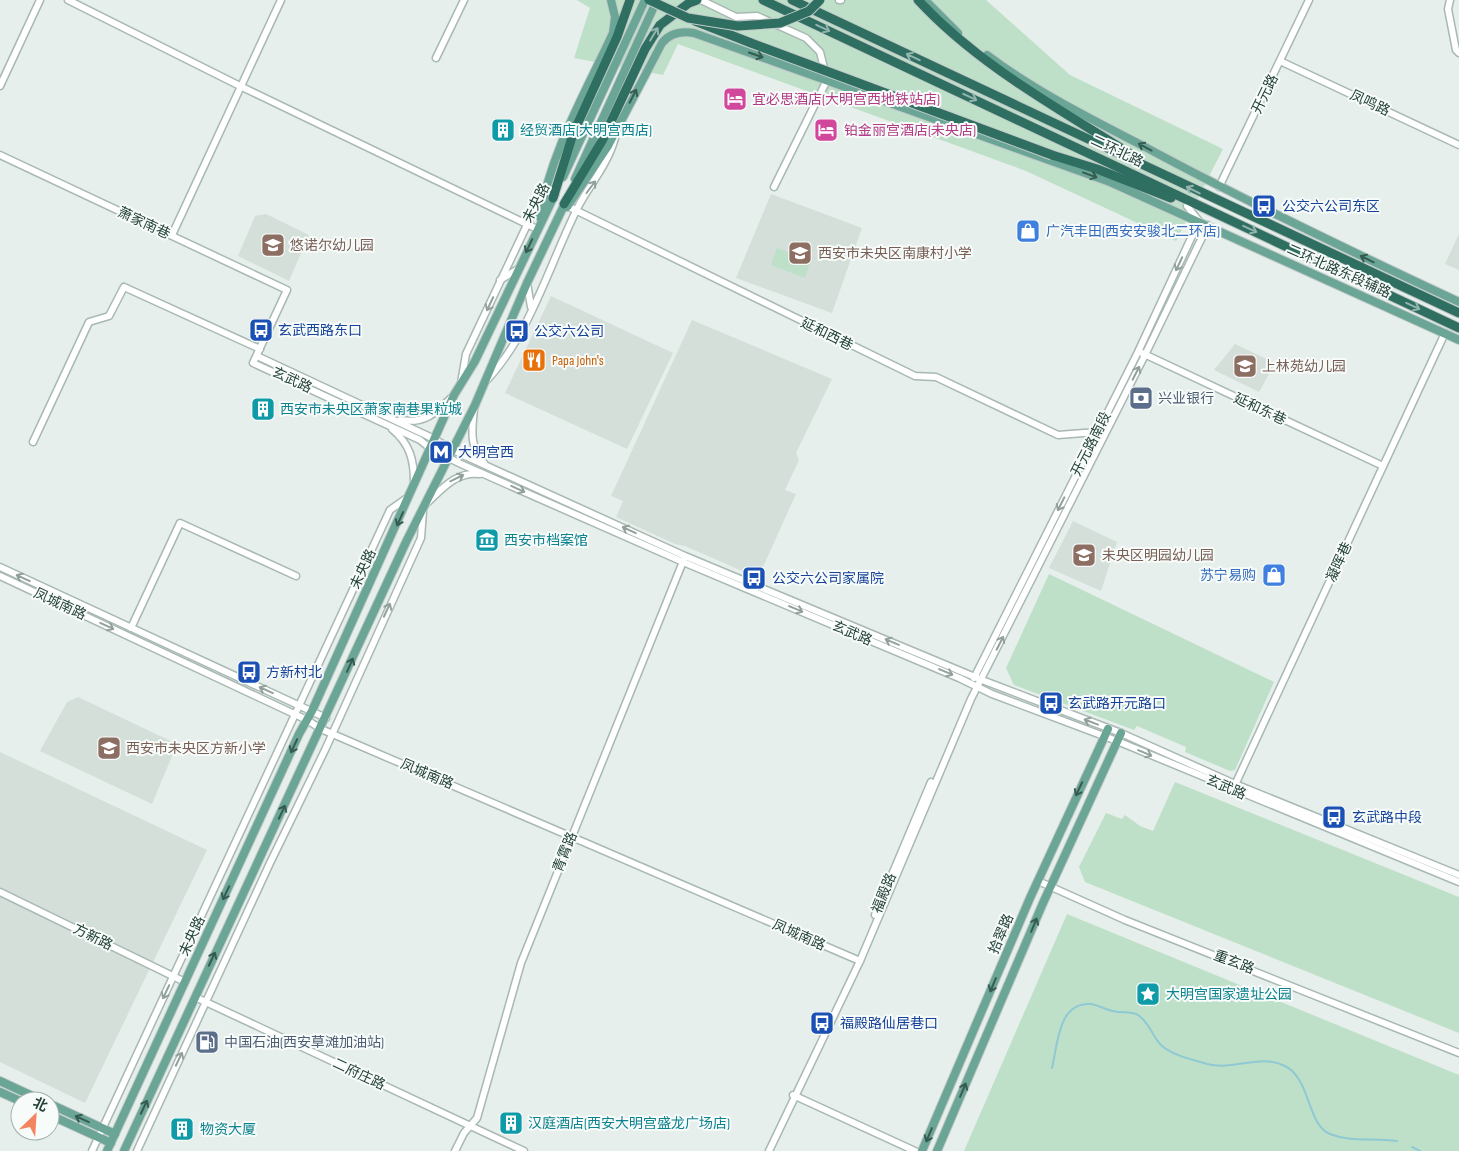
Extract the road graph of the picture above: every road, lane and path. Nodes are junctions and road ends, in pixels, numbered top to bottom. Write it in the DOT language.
graph roads {
  1 [pos="40,0"];
  2 [pos="68,0"];
  3 [pos="281,0"];
  4 [pos="464,0"];
  5 [pos="611,0"];
  6 [pos="630,0"];
  7 [pos="647,0"];
  8 [pos="657,0"];
  9 [pos="699,0"];
  10 [pos="763,0"];
  11 [pos="792,0"];
  12 [pos="820,0"];
  13 [pos="918,0"];
  14 [pos="925,0"];
  15 [pos="1309,0"];
  16 [pos="1450,0"];
  17 [pos="688,18"];
  18 [pos="1459,53"];
  19 [pos="436,58"];
  20 [pos="1280,61"];
  21 [pos="827,80"];
  22 [pos="0,86"];
  23 [pos="242,87"];
  24 [pos="617,128"];
  25 [pos="1459,144"];
  26 [pos="0,155"];
  27 [pos="1165,176"];
  28 [pos="548,181"];
  29 [pos="1219,186"];
  30 [pos="774,187"];
  31 [pos="553,198"];
  32 [pos="566,205"];
  33 [pos="1187,206"];
  34 [pos="577,211"];
  35 [pos="1220,214"];
  36 [pos="1199,221"];
  37 [pos="526,224"];
  38 [pos="1208,225"];
  39 [pos="538,226"];
  40 [pos="172,236"];
  41 [pos="518,269"];
  42 [pos="500,280"];
  43 [pos="527,283"];
  44 [pos="1459,302"];
  45 [pos="531,308"];
  46 [pos="1459,313"];
  47 [pos="1459,328"];
  48 [pos="1445,333"];
  49 [pos="1459,340"];
  50 [pos="260,349"];
  51 [pos="1138,352"];
  52 [pos="1145,355"];
  53 [pos="257,356"];
  54 [pos="461,383"];
  55 [pos="485,383"];
  56 [pos="454,395"];
  57 [pos="474,406"];
  58 [pos="388,421"];
  59 [pos="1097,432"];
  60 [pos="435,440"];
  61 [pos="33,442"];
  62 [pos="431,449"];
  63 [pos="452,450"];
  64 [pos="448,457"];
  65 [pos="1383,466"];
  66 [pos="494,469"];
  67 [pos="495,479"];
  68 [pos="414,486"];
  69 [pos="410,496"];
  70 [pos="427,503"];
  71 [pos="423,511"];
  72 [pos="684,559"];
  73 [pos="0,568"];
  74 [pos="0,576"];
  75 [pos="296,576"];
  76 [pos="131,628"];
  77 [pos="975,676"];
  78 [pos="982,680"];
  79 [pos="975,685"];
  80 [pos="300,705"];
  81 [pos="312,711"];
  82 [pos="295,714"];
  83 [pos="326,718"];
  84 [pos="307,720"];
  85 [pos="321,729"];
  86 [pos="1106,732"];
  87 [pos="1121,733"];
  88 [pos="332,734"];
  89 [pos="1117,741"];
  90 [pos="1234,787"];
  91 [pos="572,835"];
  92 [pos="1459,875"];
  93 [pos="1038,881"];
  94 [pos="1459,882"];
  95 [pos="1051,887"];
  96 [pos="0,892"];
  97 [pos="858,960"];
  98 [pos="173,976"];
  99 [pos="185,982"];
  100 [pos="195,997"];
  101 [pos="206,1002"];
  102 [pos="1459,1053"];
  103 [pos="0,1081"];
  104 [pos="22,1091"];
  105 [pos="794,1097"];
  106 [pos="60,1109"];
  107 [pos="60,1119"];
  108 [pos="470,1125"];
  109 [pos="103,1128"];
  110 [pos="115,1134"];
  111 [pos="99,1137"];
  112 [pos="111,1143"];
  113 [pos="125,1148"];
  114 [pos="92,1151"];
  115 [pos="107,1151"];
  116 [pos="137,1151"];
  117 [pos="455,1151"];
  118 [pos="524,1151"];
  119 [pos="768,1151"];
  120 [pos="915,1151"];
  121 [pos="922,1151"];
  122 [pos="937,1151"];
  1 -- 22 [label="street"];
  2 -- 23 [label="street"];
  3 -- 23 [label="street"];
  4 -- 19 [label="street"];
  5 -- 28 [label="main road"];
  6 -- 31 [label="highway"];
  7 -- 17 [label="highway, bridge"];
  7 -- 31 [label="main road, 未央路"];
  8 -- 32 [label="main road, 未央路"];
  9 -- 21 [label="street"];
  32 -- 9 [label="highway, one-way"];
  10 -- 35 [label="highway, 二环北路, one-way"];
  27 -- 11 [label="highway, 二环北路, one-way"];
  12 -- 17 [label="highway, bridge"];
  13 -- 27 [label="highway"];
  29 -- 14 [label="main road, 二环北路东段辅路, one-way"];
  15 -- 20 [label="street, 开元路"];
  16 -- 18 [label="street"];
  17 -- 33 [label="highway, bridge"];
  20 -- 25 [label="street, 凤鸣路"];
  20 -- 29 [label="street, 开元路"];
  24 -- 21 [label="main road, 二环北路东段辅路, one-way"];
  21 -- 30 [label="street"];
  21 -- 36 [label="main road, 二环北路东段辅路, one-way"];
  23 -- 37 [label="street"];
  23 -- 40 [label="street"];
  24 -- 32 [label="main road, 二环北路东段辅路"];
  34 -- 24 [label="street, one-way"];
  26 -- 40 [label="street, 萧家南巷"];
  46 -- 27 [label="highway, 二环北路, one-way"];
  28 -- 37 [label="street"];
  28 -- 39 [label="main road"];
  44 -- 29 [label="main road, 二环北路东段辅路, one-way"];
  31 -- 39 [label="main road, 未央路"];
  32 -- 34 [label="street, 延和西巷"];
  32 -- 43 [label="main road, 未央路"];
  33 -- 35 [label="highway"];
  33 -- 36 [label="street"];
  34 -- 45 [label="street"];
  34 -- 59 [label="street, 延和西巷"];
  35 -- 47 [label="highway, 二环北路, one-way"];
  36 -- 38 [label="main road, 二环北路东段辅路"];
  36 -- 51 [label="street, 开元路南段, one-way"];
  37 -- 39 [label="street"];
  37 -- 42 [label="street"];
  38 -- 48 [label="main road, 二环北路东段辅路"];
  38 -- 52 [label="street, 开元路南段"];
  39 -- 41 [label="main road, 未央路, one-way"];
  40 -- 50 [label="street, 萧家南巷"];
  41 -- 42 [label="street"];
  41 -- 54 [label="main road, 未央路"];
  42 -- 54 [label="street, one-way"];
  43 -- 45 [label="street"];
  43 -- 55 [label="main road, 未央路"];
  45 -- 55 [label="street"];
  48 -- 49 [label="main road, 二环北路东段辅路"];
  48 -- 65 [label="street, 凝晖巷"];
  50 -- 53 [label="street"];
  50 -- 61 [label="street"];
  51 -- 52 [label="street, 延和东巷"];
  51 -- 59 [label="street, 开元路南段"];
  52 -- 65 [label="street, 延和东巷"];
  78 -- 52 [label="street, 开元路南段, one-way"];
  53 -- 58 [label="street, 玄武路"];
  53 -- 58 [label="street, 玄武路"];
  54 -- 56 [label="main road, 未央路"];
  55 -- 57 [label="main road, 未央路"];
  56 -- 58 [label="street"];
  56 -- 60 [label="main road, 未央路"];
  57 -- 63 [label="main road, 未央路"];
  57 -- 66 [label="street"];
  58 -- 60 [label="street, 玄武路"];
  58 -- 62 [label="street, 玄武路"];
  58 -- 68 [label="street"];
  59 -- 77 [label="street, 开元路南段, one-way"];
  60 -- 62 [label="main road, 未央路"];
  60 -- 63 [label="street, 玄武路"];
  62 -- 64 [label="street, 玄武路"];
  62 -- 68 [label="main road, 未央路"];
  63 -- 64 [label="main road, 未央路"];
  63 -- 66 [label="street, 玄武路"];
  64 -- 67 [label="street, 玄武路"];
  64 -- 70 [label="main road, 未央路"];
  65 -- 90 [label="street, 凝晖巷"];
  72 -- 66 [label="street, 玄武路, one-way"];
  70 -- 67 [label="street, one-way"];
  67 -- 72 [label="street, 玄武路, one-way"];
  68 -- 69 [label="main road, 未央路"];
  69 -- 80 [label="street"];
  69 -- 81 [label="main road, 未央路, one-way"];
  70 -- 71 [label="main road, 未央路"];
  83 -- 71 [label="main road, 未央路, one-way"];
  88 -- 71 [label="street, one-way"];
  77 -- 72 [label="street, 玄武路, one-way"];
  72 -- 79 [label="street, 玄武路, one-way"];
  72 -- 91 [label="street, 青霄路"];
  76 -- 73 [label="street, 凤城南路, one-way"];
  74 -- 82 [label="street, 凤城南路, one-way"];
  75 -- 76 [label="street"];
  80 -- 76 [label="street, 凤城南路, one-way"];
  77 -- 78 [label="street, 玄武路"];
  77 -- 79 [label="street, 开元路南段"];
  78 -- 79 [label="street, 开元路南段"];
  86 -- 78 [label="street, 玄武路, one-way"];
  79 -- 86 [label="street, 玄武路"];
  79 -- 97 [label="street, 福殿路"];
  80 -- 81 [label="street, 凤城南路"];
  80 -- 82 [label="street"];
  81 -- 83 [label="street, 凤城南路"];
  81 -- 84 [label="main road, 未央路"];
  82 -- 84 [label="street, 凤城南路"];
  82 -- 98 [label="street"];
  83 -- 85 [label="main road, 未央路"];
  84 -- 85 [label="street, 凤城南路"];
  84 -- 99 [label="main road, 未央路, one-way"];
  85 -- 88 [label="street, 凤城南路"];
  100 -- 85 [label="main road, 未央路, one-way"];
  86 -- 87 [label="street, 玄武路"];
  86 -- 89 [label="street, 玄武路"];
  86 -- 93 [label="main road, 拾翠路, one-way"];
  87 -- 89 [label="main road, 拾翠路"];
  87 -- 90 [label="street, 玄武路"];
  88 -- 91 [label="street, 凤城南路"];
  88 -- 101 [label="street"];
  89 -- 90 [label="street, 玄武路, one-way"];
  89 -- 95 [label="main road, 拾翠路"];
  90 -- 92 [label="street, 玄武路"];
  90 -- 94 [label="street, 玄武路"];
  91 -- 97 [label="street, 凤城南路"];
  91 -- 108 [label="street, 青霄路"];
  93 -- 95 [label="street, 重玄路"];
  93 -- 121 [label="main road, 拾翠路, one-way"];
  95 -- 102 [label="street, 重玄路"];
  122 -- 95 [label="main road, 拾翠路, one-way"];
  96 -- 98 [label="street, 方新路"];
  97 -- 105 [label="street, 福殿路"];
  98 -- 99 [label="street, 方新路"];
  98 -- 109 [label="street, one-way"];
  99 -- 110 [label="main road, 未央路"];
  100 -- 101 [label="street, 二府庄路"];
  113 -- 100 [label="main road, 未央路, one-way"];
  101 -- 108 [label="street, 二府庄路"];
  116 -- 101 [label="street, one-way"];
  103 -- 104 [label="main road"];
  105 -- 119 [label="street, 福殿路"];
  105 -- 120 [label="street"];
  109 -- 106 [label="main road, one-way"];
  107 -- 111 [label="main road"];
  108 -- 117 [label="street, 青霄路"];
  108 -- 118 [label="street, 二府庄路"];
  109 -- 110 [label="main road"];
  109 -- 111 [label="street"];
  110 -- 112 [label="main road, 未央路"];
  111 -- 112 [label="main road"];
  111 -- 114 [label="street"];
  112 -- 115 [label="main road, 未央路"];
  113 -- 116 [label="street"];
}
